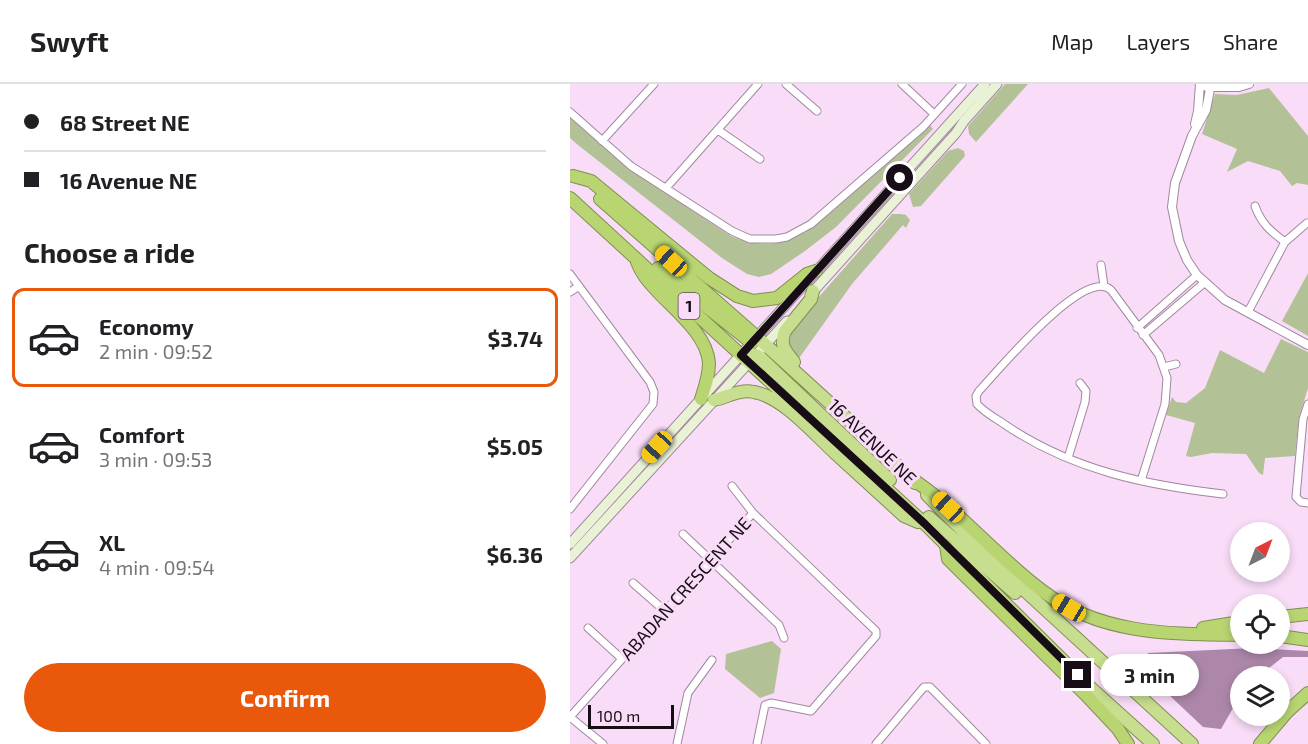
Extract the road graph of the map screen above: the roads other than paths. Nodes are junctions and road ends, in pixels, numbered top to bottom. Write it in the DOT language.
graph roads {
  1 [pos="654,84"];
  2 [pos="758,84"];
  3 [pos="786,84"];
  4 [pos="902,84"];
  5 [pos="962,84"];
  6 [pos="985,84"];
  7 [pos="997,84"];
  8 [pos="1249,84"];
  9 [pos="1200,85"];
  10 [pos="1211,86"];
  11 [pos="817,111"];
  12 [pos="570,112"];
  13 [pos="934,114"];
  14 [pos="718,130"];
  15 [pos="1192,136"];
  16 [pos="602,141"];
  17 [pos="760,159"];
  18 [pos="572,175"];
  19 [pos="666,188"];
  20 [pos="570,198"];
  21 [pos="1255,206"];
  22 [pos="1307,223"];
  23 [pos="609,234"];
  24 [pos="1285,242"];
  25 [pos="636,258"];
  26 [pos="1101,265"];
  27 [pos="816,271"];
  28 [pos="570,274"];
  29 [pos="1197,275"];
  30 [pos="1204,283"];
  31 [pos="579,286"];
  32 [pos="1104,286"];
  33 [pos="813,291"];
  34 [pos="570,292"];
  35 [pos="1248,312"];
  36 [pos="1137,328"];
  37 [pos="1143,335"];
  38 [pos="1308,345"];
  39 [pos="753,349"];
  40 [pos="1176,364"];
  41 [pos="1164,367"];
  42 [pos="806,381"];
  43 [pos="1080,383"];
  44 [pos="701,399"];
  45 [pos="714,400"];
  46 [pos="1308,404"];
  47 [pos="1068,458"];
  48 [pos="909,477"];
  49 [pos="1142,481"];
  50 [pos="732,486"];
  51 [pos="1223,494"];
  52 [pos="1308,503"];
  53 [pos="570,509"];
  54 [pos="753,513"];
  55 [pos="925,524"];
  56 [pos="683,534"];
  57 [pos="570,544"];
  58 [pos="946,545"];
  59 [pos="570,558"];
  60 [pos="710,560"];
  61 [pos="633,583"];
  62 [pos="665,611"];
  63 [pos="1308,614"];
  64 [pos="1290,616"];
  65 [pos="1230,623"];
  66 [pos="588,628"];
  67 [pos="1148,631"];
  68 [pos="1230,634"];
  69 [pos="1290,637"];
  70 [pos="784,638"];
  71 [pos="1308,640"];
  72 [pos="1080,643"];
  73 [pos="622,659"];
  74 [pos="712,660"];
  75 [pos="1308,693"];
  76 [pos="570,717"];
  77 [pos="603,744"];
  78 [pos="677,744"];
  79 [pos="757,744"];
  80 [pos="876,744"];
  81 [pos="986,744"];
  82 [pos="1128,744"];
  83 [pos="1153,744"];
  84 [pos="1192,744"];
  85 [pos="1260,744"];
  1 -- 16 [label="street"];
  2 -- 14 [label="street"];
  3 -- 11 [label="street"];
  4 -- 13 [label="street"];
  5 -- 13 [label="street"];
  6 -- 27 [label="main road"];
  7 -- 33 [label="main road"];
  8 -- 10 [label="street"];
  9 -- 10 [label="street"];
  9 -- 15 [label="street"];
  10 -- 15 [label="street"];
  12 -- 16 [label="street"];
  13 -- 19 [label="street"];
  14 -- 17 [label="street"];
  14 -- 19 [label="street"];
  15 -- 29 [label="street"];
  16 -- 19 [label="street"];
  18 -- 27 [label="highway"];
  18 -- 39 [label="highway, 16 AVENUE NE / 1"];
  20 -- 23 [label="highway, 16 AVENUE NE / 1"];
  21 -- 24 [label="street"];
  22 -- 24 [label="street"];
  23 -- 25 [label="highway, 16 AVENUE NE / 1"];
  23 -- 39 [label="highway"];
  24 -- 35 [label="street"];
  25 -- 39 [label="highway, 16 AVENUE NE / 1"];
  25 -- 44 [label="highway"];
  26 -- 32 [label="street"];
  27 -- 39 [label="main road"];
  28 -- 31 [label="street"];
  29 -- 30 [label="street"];
  29 -- 36 [label="street"];
  30 -- 35 [label="street"];
  30 -- 37 [label="street"];
  31 -- 34 [label="street"];
  31 -- 53 [label="street"];
  32 -- 36 [label="street"];
  32 -- 47 [label="street"];
  33 -- 39 [label="main road"];
  33 -- 42 [label="highway"];
  35 -- 38 [label="street"];
  36 -- 37 [label="street"];
  37 -- 41 [label="street"];
  39 -- 42 [label="highway, 16 AVENUE NE / 1"];
  39 -- 44 [label="main road"];
  39 -- 45 [label="main road"];
  39 -- 55 [label="highway, 16 AVENUE NE / 1"];
  39 -- 72 [label="highway"];
  40 -- 41 [label="street"];
  41 -- 49 [label="street"];
  42 -- 48 [label="highway, 16 AVENUE NE / 1"];
  43 -- 47 [label="street"];
  44 -- 57 [label="main road"];
  45 -- 55 [label="highway"];
  45 -- 59 [label="main road"];
  46 -- 52 [label="street"];
  47 -- 49 [label="street"];
  48 -- 67 [label="highway"];
  48 -- 72 [label="highway, 16 AVENUE NE / 1"];
  49 -- 51 [label="street"];
  50 -- 54 [label="street"];
  54 -- 60 [label="street, ABADAN CRESCENT NE"];
  54 -- 79 [label="street, ABADAN CRESCENT NE"];
  55 -- 58 [label="highway, 16 AVENUE NE / 1"];
  56 -- 60 [label="street"];
  58 -- 82 [label="highway"];
  58 -- 83 [label="highway, 16 AVENUE NE / 1"];
  60 -- 62 [label="street, ABADAN CRESCENT NE"];
  60 -- 70 [label="street"];
  61 -- 62 [label="street"];
  62 -- 73 [label="street, ABADAN CRESCENT NE"];
  63 -- 64 [label="highway"];
  65 -- 67 [label="highway"];
  66 -- 73 [label="street"];
  67 -- 68 [label="highway"];
  69 -- 71 [label="highway"];
  72 -- 84 [label="highway, 16 AVENUE NE / 1"];
  73 -- 76 [label="street, ABADAN CRESCENT NE"];
  74 -- 78 [label="street"];
  75 -- 85 [label="highway"];
  76 -- 77 [label="street"];
  80 -- 81 [label="street"];
}
